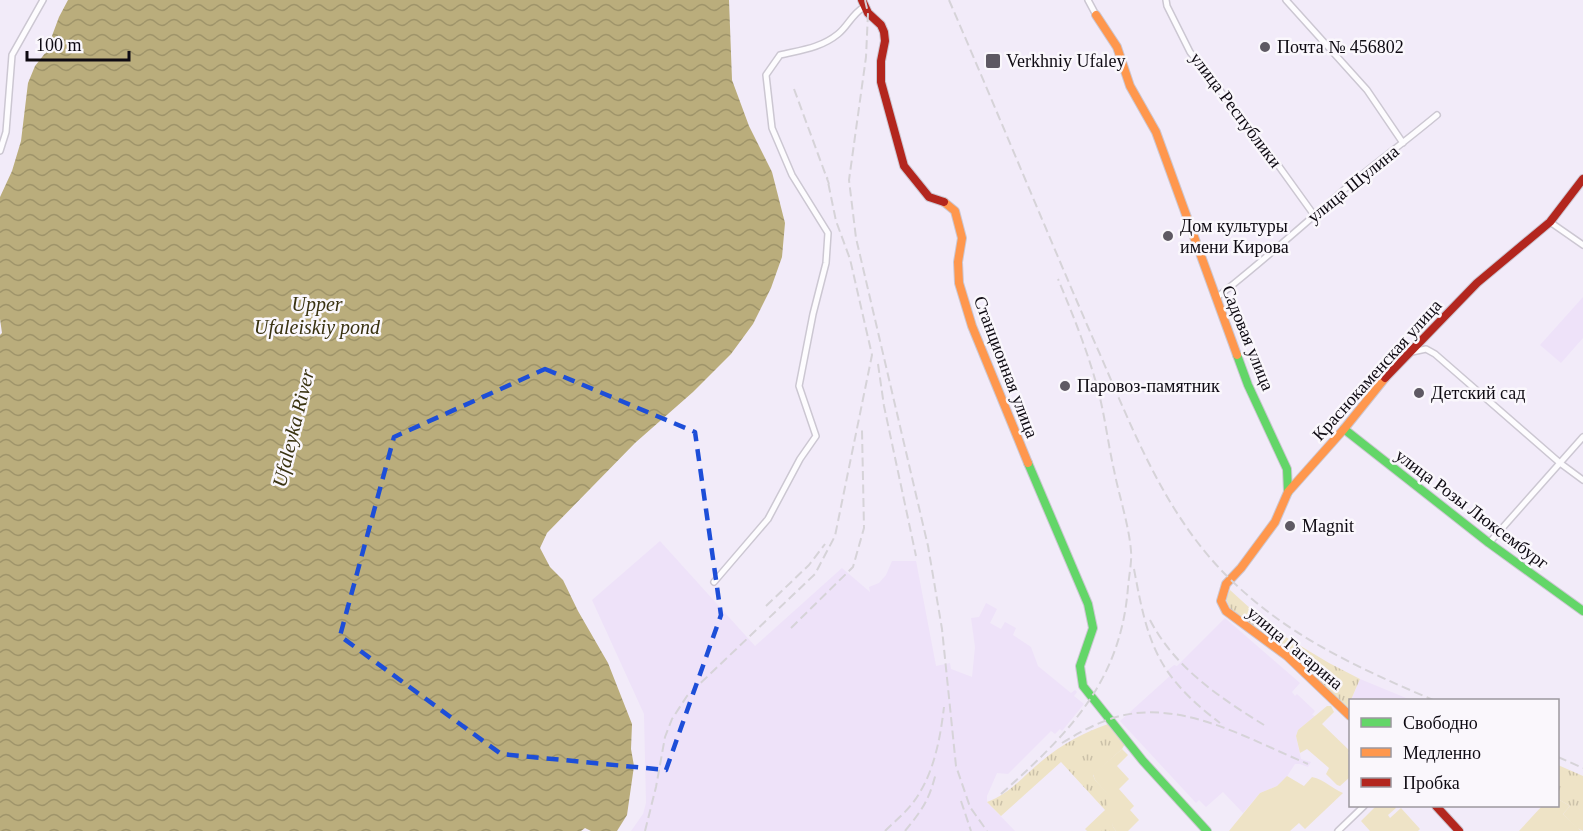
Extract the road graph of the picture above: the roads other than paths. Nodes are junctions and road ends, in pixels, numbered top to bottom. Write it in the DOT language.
graph roads {
  1 [pos="43,0"];
  2 [pos="1088,0"];
  3 [pos="1166,0"];
  4 [pos="1286,0"];
  5 [pos="863,4"];
  6 [pos="1096,15"];
  7 [pos="9,90"];
  8 [pos="0,92"];
  9 [pos="1437,116"];
  10 [pos="1403,143"];
  11 [pos="0,152"];
  12 [pos="1583,179"];
  13 [pos="1314,215"];
  14 [pos="1550,222"];
  15 [pos="1583,245"];
  16 [pos="1216,298"];
  17 [pos="1412,352"];
  18 [pos="1344,429"];
  19 [pos="1583,437"];
  20 [pos="1560,463"];
  21 [pos="1583,480"];
  22 [pos="1288,492"];
  23 [pos="1489,543"];
  24 [pos="714,582"];
  25 [pos="1221,601"];
  26 [pos="1583,611"];
  27 [pos="1349,715"];
  28 [pos="1363,807"];
  29 [pos="1437,807"];
  30 [pos="1207,831"];
  31 [pos="1338,831"];
  32 [pos="1459,831"];
  1 -- 7 [label="street"];
  2 -- 6 [label="street, Садовая улица"];
  3 -- 13 [label="street, улица Республики"];
  4 -- 10 [label="street"];
  5 -- 24 [label="street"];
  5 -- 30 [label="street, Станционная улица"];
  6 -- 16 [label="street, Садовая улица"];
  7 -- 8 [label="street"];
  7 -- 11 [label="street"];
  9 -- 10 [label="street, улица Шулина"];
  10 -- 13 [label="street, улица Шулина"];
  12 -- 14 [label="street, Краснокаменская улица"];
  13 -- 16 [label="street, улица Шулина"];
  14 -- 15 [label="street"];
  14 -- 17 [label="street, Краснокаменская улица"];
  16 -- 22 [label="street, Садовая улица"];
  17 -- 18 [label="street, Краснокаменская улица"];
  17 -- 20 [label="street"];
  18 -- 22 [label="street, Краснокаменская улица"];
  18 -- 23 [label="street, улица Розы Люксембург"];
  19 -- 20 [label="street"];
  20 -- 21 [label="street"];
  20 -- 23 [label="street"];
  22 -- 25 [label="street, Краснокаменская улица"];
  23 -- 26 [label="street, улица Розы Люксембург"];
  25 -- 27 [label="street, улица Гагарина"];
  28 -- 31 [label="street"];
  29 -- 32 [label="street"];
}
